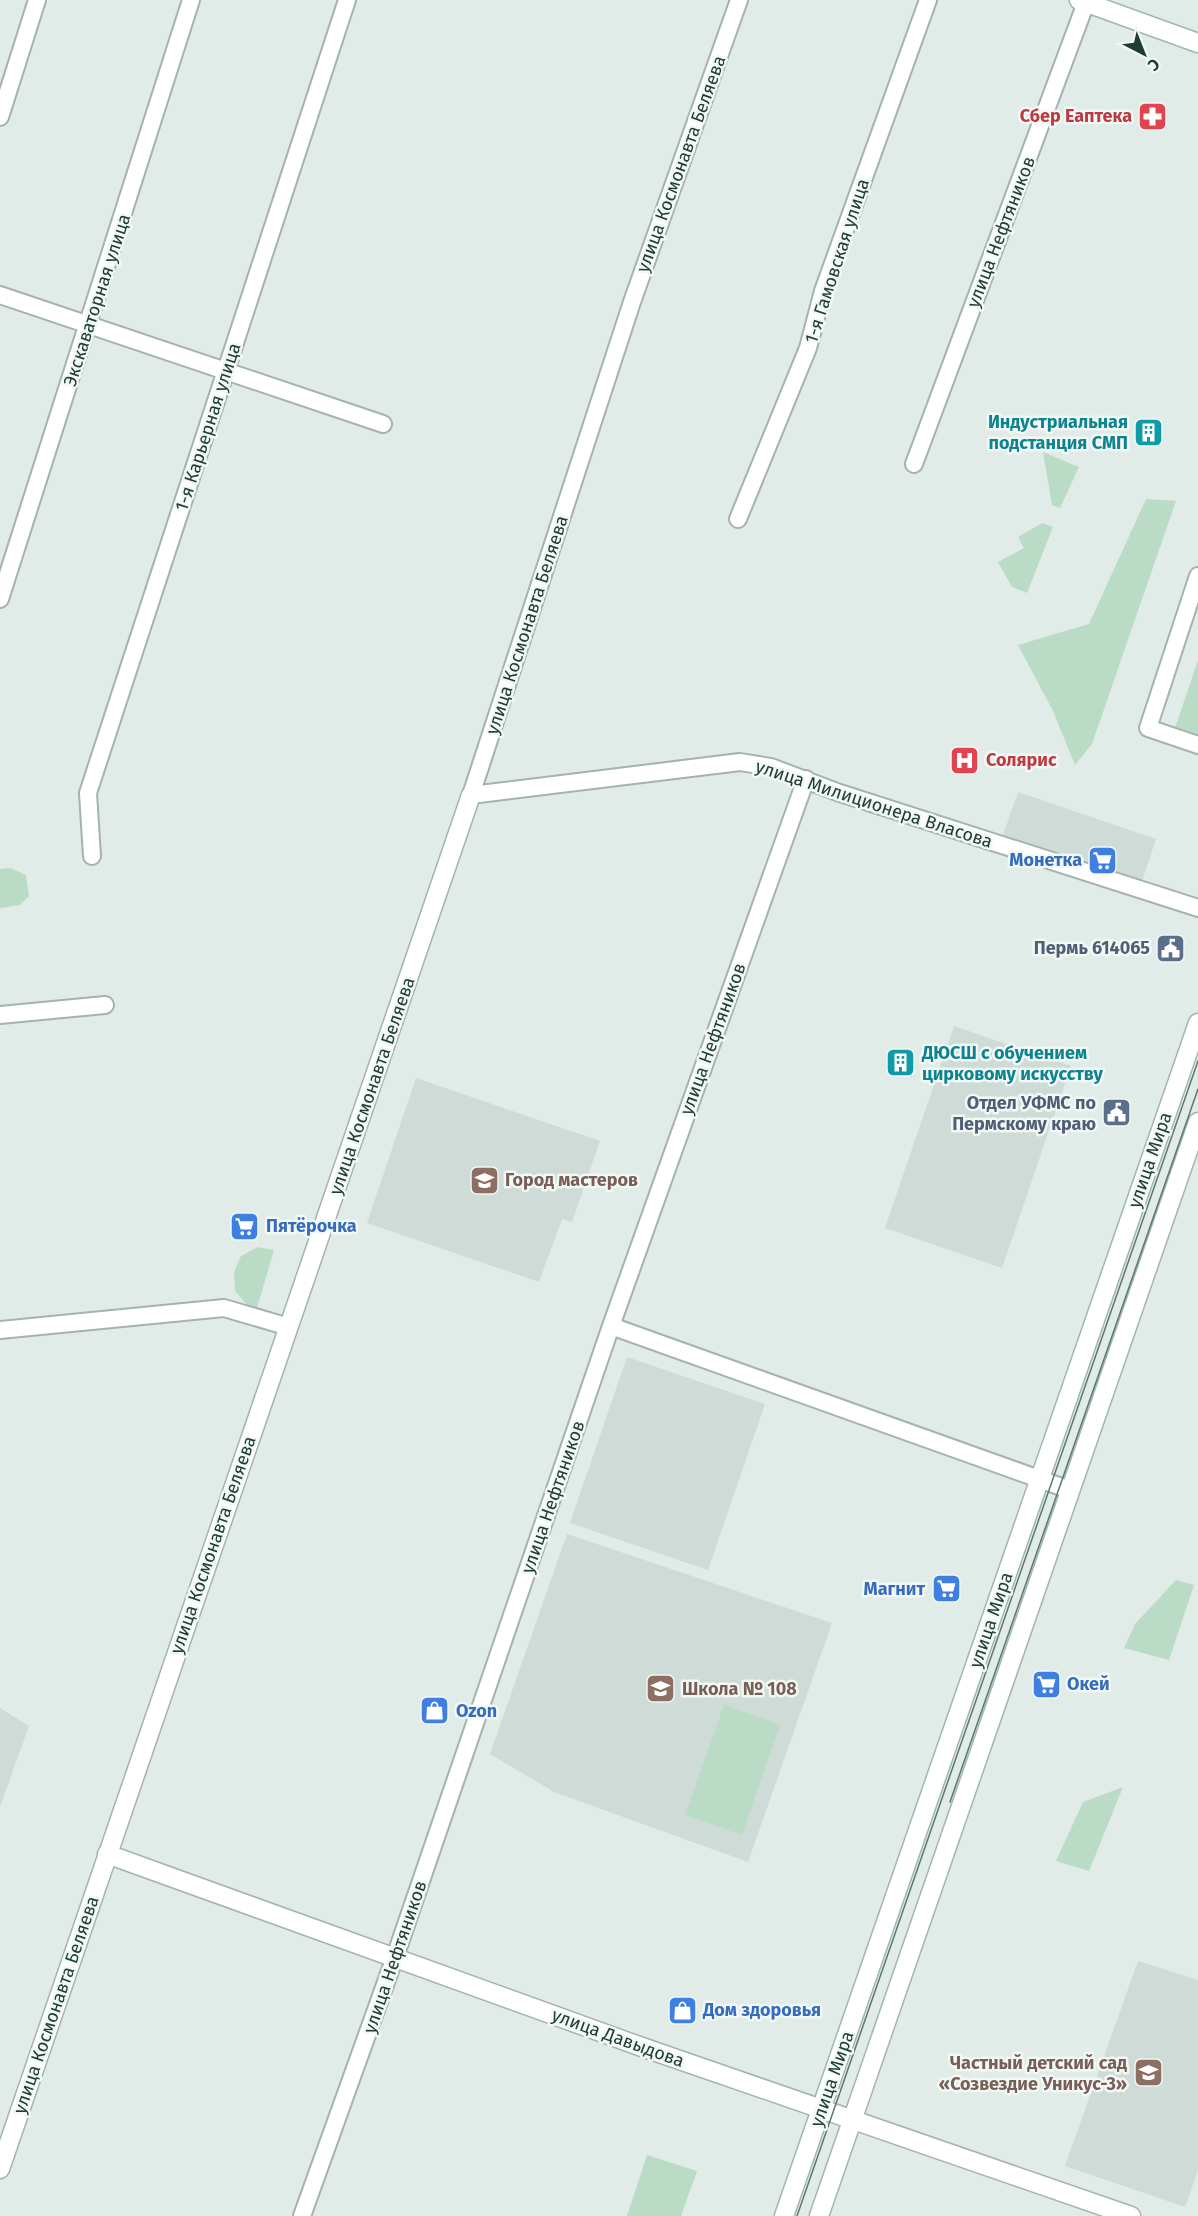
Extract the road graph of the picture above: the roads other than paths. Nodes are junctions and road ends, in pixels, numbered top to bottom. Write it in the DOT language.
graph roads {
  1 [pos="37,0"];
  2 [pos="191,0"];
  3 [pos="347,0"];
  4 [pos="739,0"];
  5 [pos="928,0"];
  6 [pos="1084,1"];
  7 [pos="1198,43"];
  8 [pos="0,117"];
  9 [pos="0,295"];
  10 [pos="89,326"];
  11 [pos="227,373"];
  12 [pos="383,424"];
  13 [pos="914,464"];
  14 [pos="738,519"];
  15 [pos="1198,576"];
  16 [pos="0,598"];
  17 [pos="1198,746"];
  18 [pos="806,779"];
  19 [pos="471,795"];
  20 [pos="92,856"];
  21 [pos="1198,908"];
  22 [pos="105,1005"];
  23 [pos="0,1015"];
  24 [pos="1198,1023"];
  25 [pos="1198,1122"];
  26 [pos="611,1326"];
  27 [pos="289,1327"];
  28 [pos="0,1330"];
  29 [pos="1040,1479"];
  30 [pos="1070,1490"];
  31 [pos="107,1854"];
  32 [pos="395,1958"];
  33 [pos="821,2109"];
  34 [pos="852,2120"];
  35 [pos="0,2169"];
  36 [pos="302,2216"];
  37 [pos="784,2216"];
  38 [pos="819,2216"];
  39 [pos="1131,2216"];
  1 -- 8 [label="street"];
  2 -- 10 [label="street, Экскаваторная улица"];
  3 -- 11 [label="street, 1-я Карьерная улица"];
  4 -- 19 [label="street, улица Космонавта Беляева"];
  5 -- 14 [label="street, 1-я Гамовская улица"];
  6 -- 7 [label="main road"];
  6 -- 13 [label="street, улица Нефтяников"];
  9 -- 10 [label="street"];
  10 -- 11 [label="street"];
  10 -- 16 [label="street, Экскаваторная улица"];
  11 -- 12 [label="street"];
  11 -- 20 [label="street, 1-я Карьерная улица"];
  15 -- 17 [label="street"];
  18 -- 19 [label="street, улица Милиционера Власова"];
  18 -- 21 [label="street, улица Милиционера Власова"];
  18 -- 26 [label="street, улица Нефтяников"];
  19 -- 27 [label="main road, улица Космонавта Беляева"];
  22 -- 23 [label="street"];
  24 -- 29 [label="main road, улица Мира"];
  25 -- 30 [label="main road, улица Мира"];
  26 -- 29 [label="street"];
  26 -- 32 [label="street, улица Нефтяников"];
  27 -- 28 [label="street"];
  27 -- 31 [label="main road, улица Космонавта Беляева"];
  29 -- 30 [label="street"];
  29 -- 33 [label="main road, улица Мира"];
  30 -- 34 [label="main road, улица Мира"];
  31 -- 32 [label="main road, улица Давыдова"];
  31 -- 35 [label="main road, улица Космонавта Беляева"];
  32 -- 33 [label="main road, улица Давыдова"];
  32 -- 36 [label="street, улица Нефтяников"];
  33 -- 34 [label="main road, улица Давыдова"];
  33 -- 37 [label="main road, улица Мира"];
  34 -- 38 [label="main road, улица Мира"];
  34 -- 39 [label="main road, улица Давыдова"];
}
